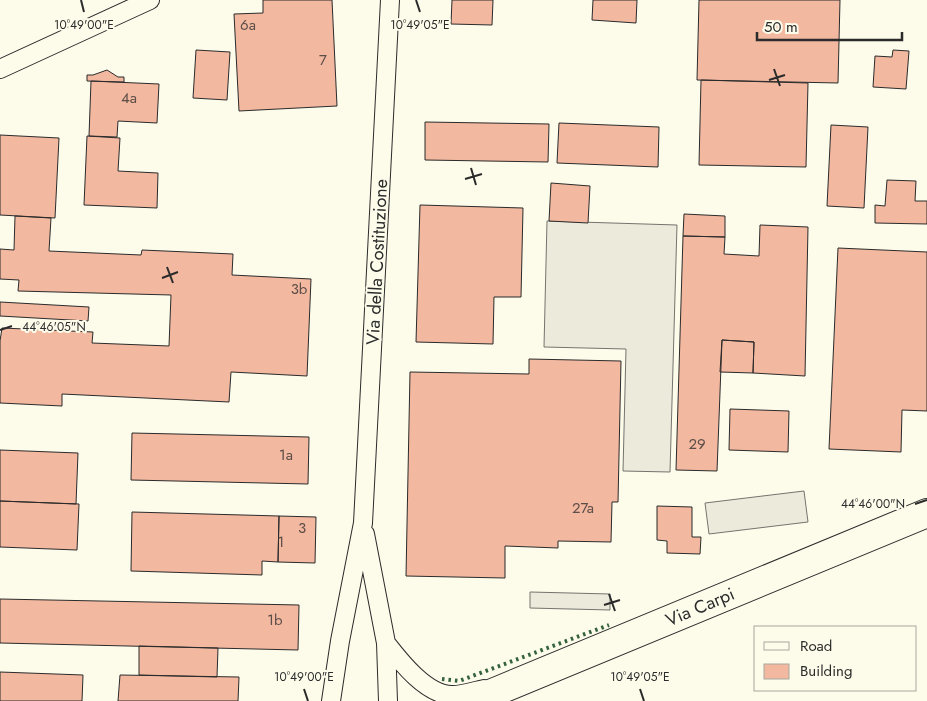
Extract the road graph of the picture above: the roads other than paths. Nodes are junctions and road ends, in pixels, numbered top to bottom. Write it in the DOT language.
graph roads {
  1 [pos="150,0"];
  2 [pos="390,0"];
  3 [pos="0,69"];
  4 [pos="927,513"];
  5 [pos="363,523"];
  6 [pos="386,642"];
  7 [pos="520,682"];
  8 [pos="329,697"];
  9 [pos="388,701"];
  10 [pos="473,701"];
  1 -- 3 [label="street"];
  2 -- 5 [label="street, Via della Costituzione"];
  4 -- 7 [label="main road, Via Carpi"];
  5 -- 6 [label="street, Via della Costituzione"];
  5 -- 8 [label="street, Via della Costituzione"];
  6 -- 7 [label="street, Via della Costituzione"];
  6 -- 9 [label="street, Via della Costituzione"];
  7 -- 10 [label="main road, Via Carpi"];
}
